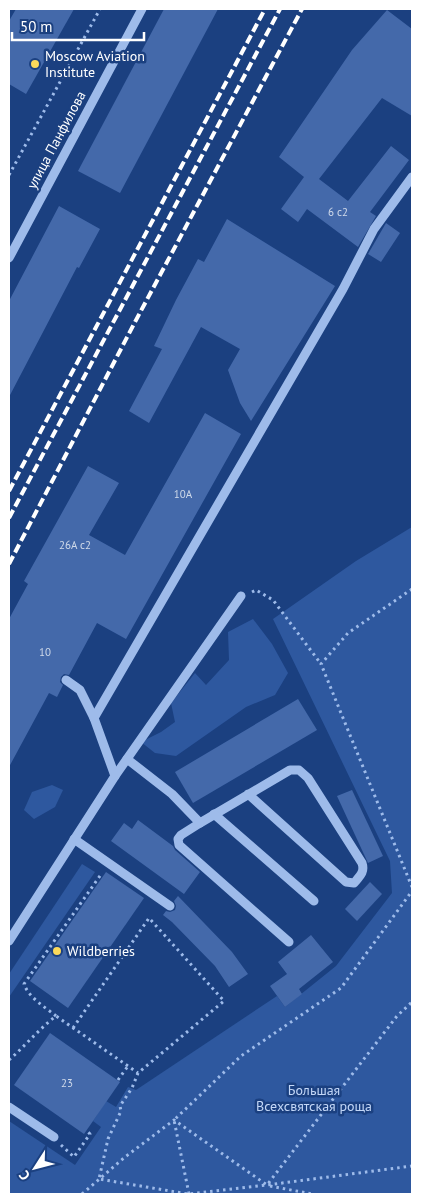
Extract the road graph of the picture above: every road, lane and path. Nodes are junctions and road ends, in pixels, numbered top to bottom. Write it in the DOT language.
graph roads {
  1 [pos="100,9"];
  2 [pos="142,9"];
  3 [pos="9,175"];
  4 [pos="412,177"];
  5 [pos="9,258"];
  6 [pos="412,589"];
  7 [pos="241,596"];
  8 [pos="321,664"];
  9 [pos="66,680"];
  10 [pos="94,718"];
  11 [pos="127,759"];
  12 [pos="115,776"];
  13 [pos="248,794"];
  14 [pos="214,814"];
  15 [pos="200,823"];
  16 [pos="74,839"];
  17 [pos="109,863"];
  18 [pos="412,887"];
  19 [pos="412,891"];
  20 [pos="314,901"];
  21 [pos="170,906"];
  22 [pos="9,941"];
  23 [pos="289,942"];
  24 [pos="412,1002"];
  25 [pos="56,1016"];
  26 [pos="73,1028"];
  27 [pos="9,1060"];
  28 [pos="128,1066"];
  29 [pos="138,1073"];
  30 [pos="118,1080"];
  31 [pos="9,1107"];
  32 [pos="174,1120"];
  33 [pos="86,1130"];
  34 [pos="54,1137"];
  35 [pos="74,1157"];
  36 [pos="412,1166"];
  37 [pos="99,1179"];
  38 [pos="266,1186"];
  39 [pos="82,1194"];
  40 [pos="188,1194"];
  41 [pos="312,1194"];
  1 -- 3 [label="path"];
  2 -- 5 [label="street, улица Панфилова"];
  4 -- 10 [label="street"];
  6 -- 8 [label="path"];
  7 -- 8 [label="path"];
  7 -- 11 [label="street"];
  8 -- 18 [label="path"];
  9 -- 10 [label="street"];
  10 -- 12 [label="street"];
  11 -- 12 [label="street"];
  11 -- 15 [label="street"];
  12 -- 16 [label="street"];
  13 -- 13 [label="street"];
  13 -- 14 [label="street"];
  14 -- 15 [label="street"];
  14 -- 20 [label="street"];
  15 -- 23 [label="street"];
  16 -- 17 [label="street"];
  16 -- 22 [label="street"];
  17 -- 21 [label="street"];
  17 -- 25 [label="path"];
  19 -- 32 [label="path"];
  24 -- 38 [label="path"];
  25 -- 26 [label="path"];
  25 -- 27 [label="path"];
  26 -- 28 [label="path"];
  26 -- 29 [label="path"];
  28 -- 29 [label="path"];
  28 -- 30 [label="path"];
  29 -- 37 [label="path"];
  31 -- 34 [label="street"];
  32 -- 37 [label="path"];
  32 -- 38 [label="path"];
  32 -- 40 [label="path"];
  33 -- 35 [label="path"];
  36 -- 38 [label="path"];
  37 -- 39 [label="path"];
  37 -- 40 [label="path"];
  38 -- 40 [label="path"];
  38 -- 41 [label="path"];
}
